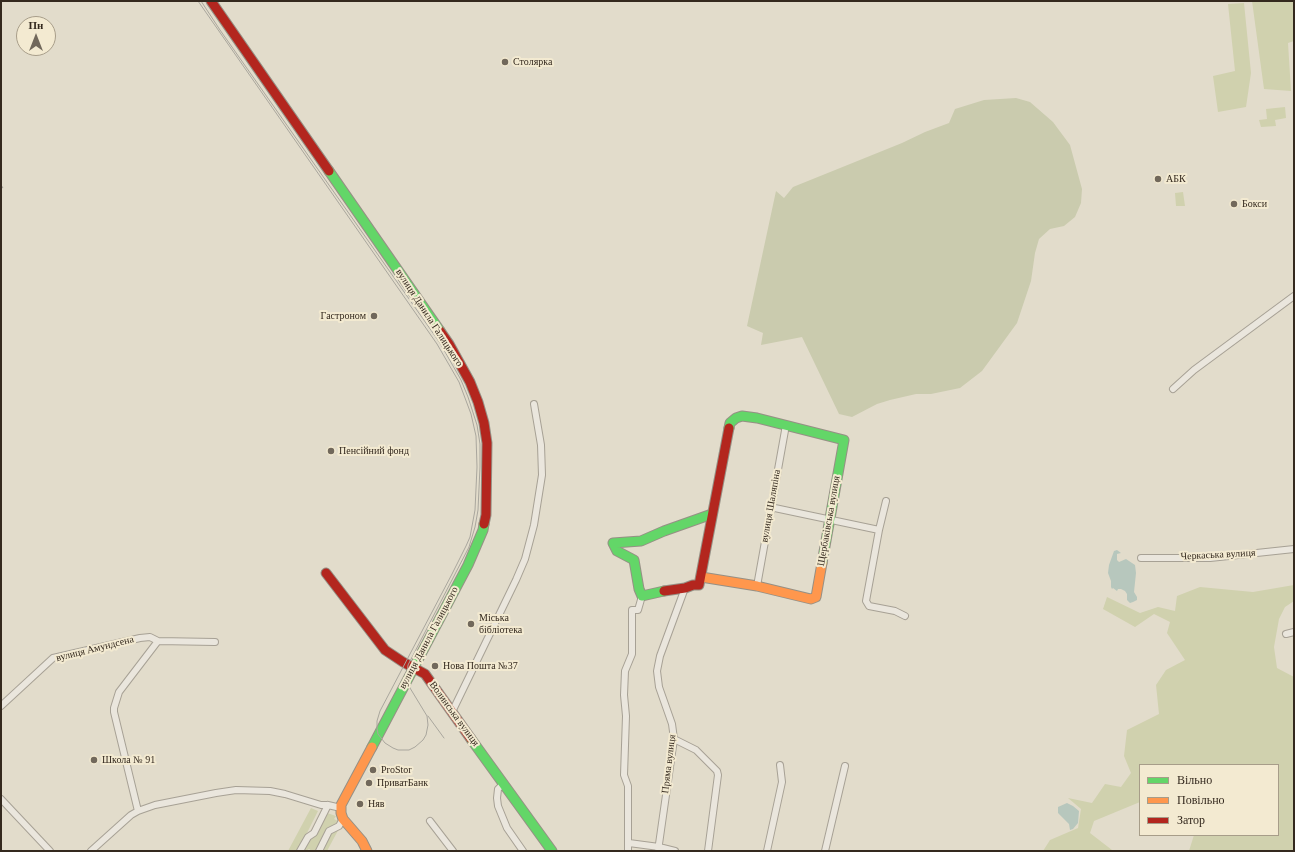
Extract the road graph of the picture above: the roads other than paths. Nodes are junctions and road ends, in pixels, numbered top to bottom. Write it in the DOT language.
graph roads {
  1 [pos="211,1"];
  2 [pos="1294,296"];
  3 [pos="1173,389"];
  4 [pos="534,404"];
  5 [pos="786,425"];
  6 [pos="886,502"];
  7 [pos="770,507"];
  8 [pos="712,514"];
  9 [pos="829,519"];
  10 [pos="879,530"];
  11 [pos="1294,549"];
  12 [pos="1141,558"];
  13 [pos="326,573"];
  14 [pos="701,577"];
  15 [pos="757,586"];
  16 [pos="685,588"];
  17 [pos="642,596"];
  18 [pos="905,616"];
  19 [pos="1294,632"];
  20 [pos="1286,634"];
  21 [pos="158,640"];
  22 [pos="215,642"];
  23 [pos="414,668"];
  24 [pos="1,706"];
  25 [pos="452,712"];
  26 [pos="674,739"];
  27 [pos="780,765"];
  28 [pos="845,766"];
  29 [pos="504,783"];
  30 [pos="1,799"];
  31 [pos="328,805"];
  32 [pos="340,808"];
  33 [pos="138,811"];
  34 [pos="343,819"];
  35 [pos="430,821"];
  36 [pos="629,843"];
  37 [pos="658,849"];
  38 [pos="50,851"];
  39 [pos="91,851"];
  40 [pos="300,851"];
  41 [pos="319,851"];
  42 [pos="367,851"];
  43 [pos="453,851"];
  44 [pos="523,851"];
  45 [pos="552,851"];
  46 [pos="628,851"];
  47 [pos="675,851"];
  48 [pos="708,851"];
  49 [pos="767,851"];
  50 [pos="825,851"];
  1 -- 23 [label="street, вулиця Данила Галицького"];
  2 -- 3 [label="street"];
  4 -- 25 [label="street"];
  5 -- 7 [label="street, вулиця Шаляпіна"];
  5 -- 8 [label="street"];
  5 -- 9 [label="street, Щербаківська вулиця"];
  6 -- 10 [label="street"];
  7 -- 9 [label="street"];
  7 -- 15 [label="street, вулиця Шаляпіна"];
  8 -- 14 [label="street"];
  8 -- 17 [label="street"];
  9 -- 10 [label="street"];
  9 -- 15 [label="street, Щербаківська вулиця"];
  10 -- 18 [label="street"];
  11 -- 12 [label="street, Черкаська вулиця"];
  13 -- 23 [label="street, Волинська вулиця"];
  14 -- 15 [label="street"];
  14 -- 16 [label="street"];
  16 -- 17 [label="street"];
  16 -- 26 [label="street, Пряма вулиця"];
  17 -- 36 [label="street"];
  19 -- 20 [label="street"];
  21 -- 22 [label="street, вулиця Амундсена"];
  21 -- 24 [label="street, вулиця Амундсена"];
  21 -- 33 [label="street"];
  23 -- 25 [label="street, Волинська вулиця"];
  23 -- 32 [label="street, вулиця Данила Галицького"];
  25 -- 29 [label="street, Волинська вулиця"];
  26 -- 37 [label="street, Пряма вулиця"];
  26 -- 48 [label="street"];
  27 -- 49 [label="street"];
  28 -- 50 [label="street"];
  29 -- 44 [label="street"];
  29 -- 45 [label="street, Волинська вулиця"];
  30 -- 38 [label="street"];
  31 -- 32 [label="street"];
  31 -- 33 [label="street"];
  31 -- 40 [label="street"];
  32 -- 34 [label="street"];
  33 -- 39 [label="street"];
  34 -- 41 [label="street"];
  34 -- 42 [label="street"];
  35 -- 43 [label="street"];
  36 -- 37 [label="street"];
  36 -- 46 [label="street"];
  37 -- 47 [label="street"];
}
